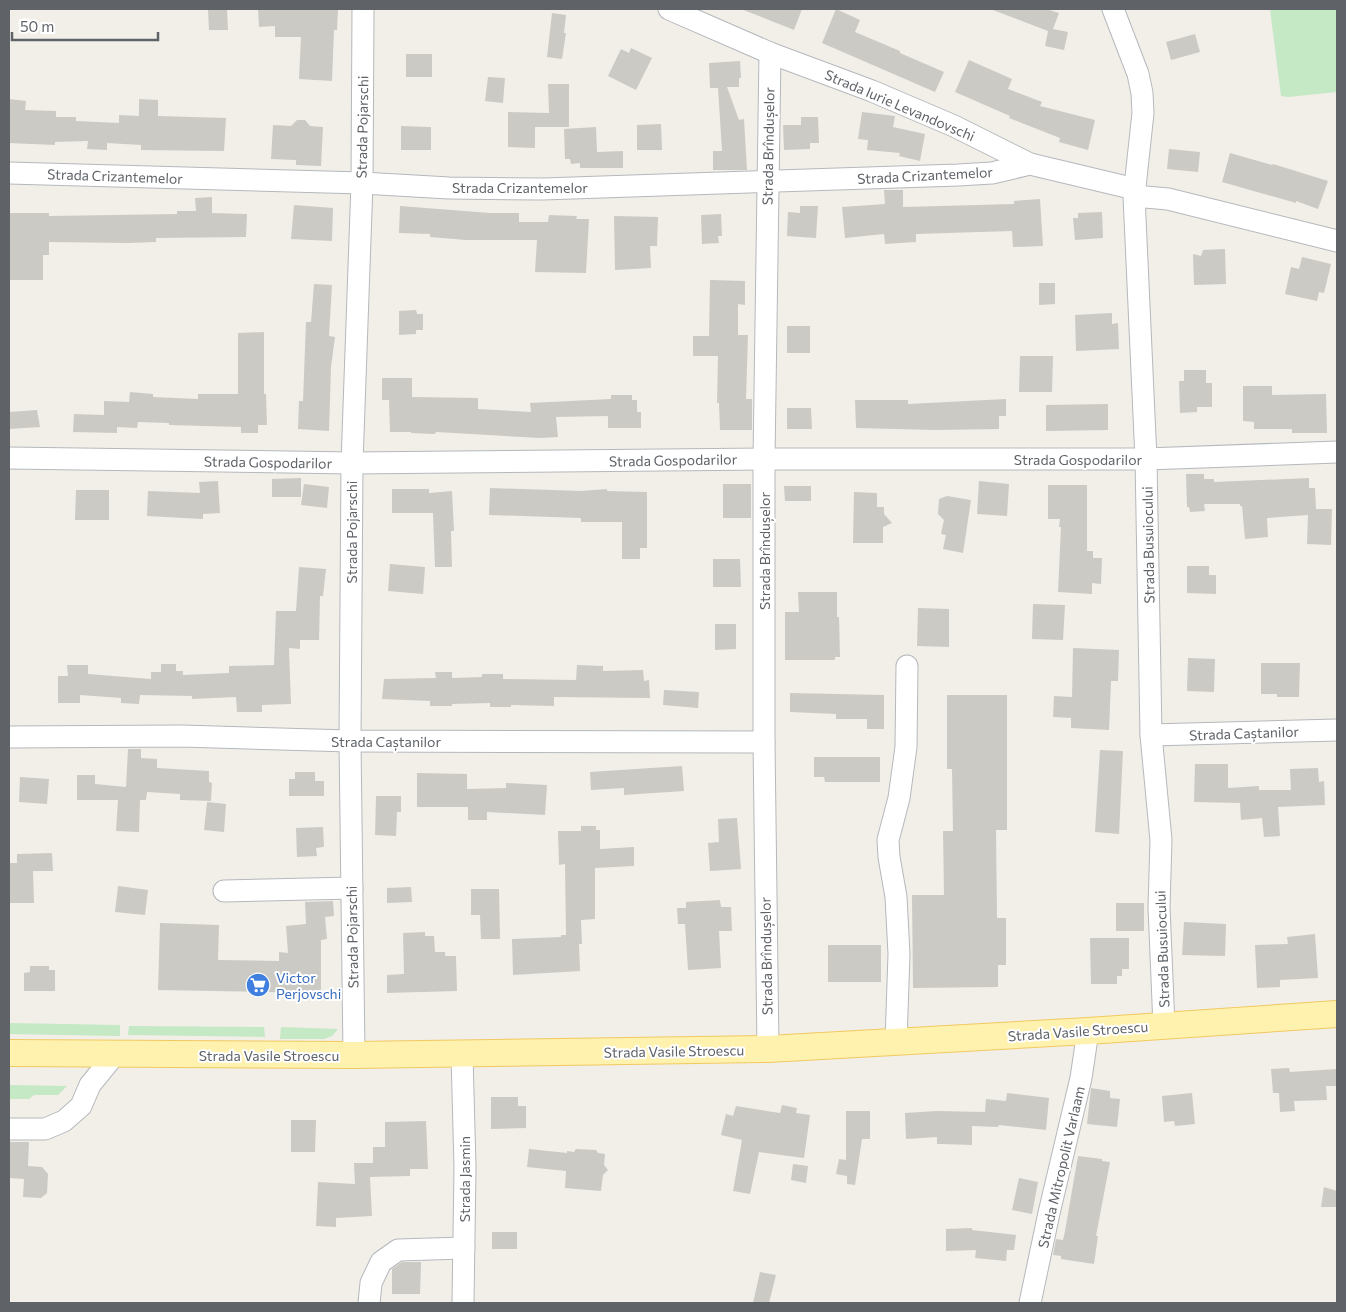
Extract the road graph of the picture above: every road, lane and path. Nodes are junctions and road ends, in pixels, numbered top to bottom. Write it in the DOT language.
graph roads {
  1 [pos="364,9"];
  2 [pos="669,9"];
  3 [pos="1113,9"];
  4 [pos="770,53"];
  5 [pos="1030,164"];
  6 [pos="9,173"];
  7 [pos="362,183"];
  8 [pos="767,183"];
  9 [pos="1135,193"];
  10 [pos="1337,241"];
  11 [pos="1337,452"];
  12 [pos="9,458"];
  13 [pos="764,459"];
  14 [pos="1146,459"];
  15 [pos="352,463"];
  16 [pos="907,666"];
  17 [pos="1337,730"];
  18 [pos="1151,735"];
  19 [pos="9,737"];
  20 [pos="350,741"];
  21 [pos="764,742"];
  22 [pos="352,888"];
  23 [pos="224,891"];
  24 [pos="1337,1014"];
  25 [pos="1164,1026"];
  26 [pos="1088,1031"];
  27 [pos="896,1042"];
  28 [pos="768,1049"];
  29 [pos="9,1053"];
  30 [pos="116,1054"];
  31 [pos="462,1055"];
  32 [pos="354,1056"];
  33 [pos="9,1129"];
  34 [pos="464,1248"];
  35 [pos="370,1303"];
  36 [pos="463,1303"];
  37 [pos="1030,1303"];
  1 -- 7 [label="street, Strada Pojarschi"];
  2 -- 4 [label="street, Strada Iurie Levandovschi"];
  3 -- 9 [label="street, Strada Busuiocului"];
  4 -- 5 [label="street, Strada Iurie Levandovschi"];
  4 -- 8 [label="street, Strada Brîndușelor"];
  5 -- 8 [label="street, Strada Crizantemelor"];
  5 -- 9 [label="street, Strada Iurie Levandovschi"];
  6 -- 7 [label="street, Strada Crizantemelor"];
  7 -- 8 [label="street, Strada Crizantemelor"];
  7 -- 15 [label="street, Strada Pojarschi"];
  8 -- 13 [label="street, Strada Brîndușelor"];
  9 -- 10 [label="street, Strada Iurie Levandovschi"];
  9 -- 14 [label="street, Strada Busuiocului"];
  11 -- 14 [label="street, Strada Gospodarilor"];
  12 -- 15 [label="street, Strada Gospodarilor"];
  13 -- 14 [label="street, Strada Gospodarilor"];
  13 -- 15 [label="street, Strada Gospodarilor"];
  13 -- 21 [label="street, Strada Brîndușelor"];
  14 -- 18 [label="street, Strada Busuiocului"];
  15 -- 20 [label="street, Strada Pojarschi"];
  16 -- 27 [label="street"];
  17 -- 18 [label="street, Strada Caștanilor"];
  18 -- 25 [label="street, Strada Busuiocului"];
  19 -- 20 [label="street, Strada Caștanilor"];
  20 -- 21 [label="street, Strada Caștanilor"];
  20 -- 22 [label="street, Strada Pojarschi"];
  21 -- 28 [label="street, Strada Brîndușelor"];
  22 -- 23 [label="street"];
  22 -- 32 [label="street, Strada Pojarschi"];
  24 -- 25 [label="main road, Strada Vasile Stroescu"];
  25 -- 26 [label="main road, Strada Vasile Stroescu"];
  26 -- 27 [label="main road, Strada Vasile Stroescu"];
  26 -- 37 [label="street, Strada Mitropolit Varlaam"];
  27 -- 28 [label="main road, Strada Vasile Stroescu"];
  28 -- 31 [label="main road, Strada Vasile Stroescu"];
  29 -- 30 [label="main road, Strada Vasile Stroescu"];
  30 -- 32 [label="main road, Strada Vasile Stroescu"];
  30 -- 33 [label="street"];
  31 -- 32 [label="main road, Strada Vasile Stroescu"];
  31 -- 34 [label="street, Strada Jasmin"];
  34 -- 35 [label="street"];
  34 -- 36 [label="street, Strada Jasmin"];
}
